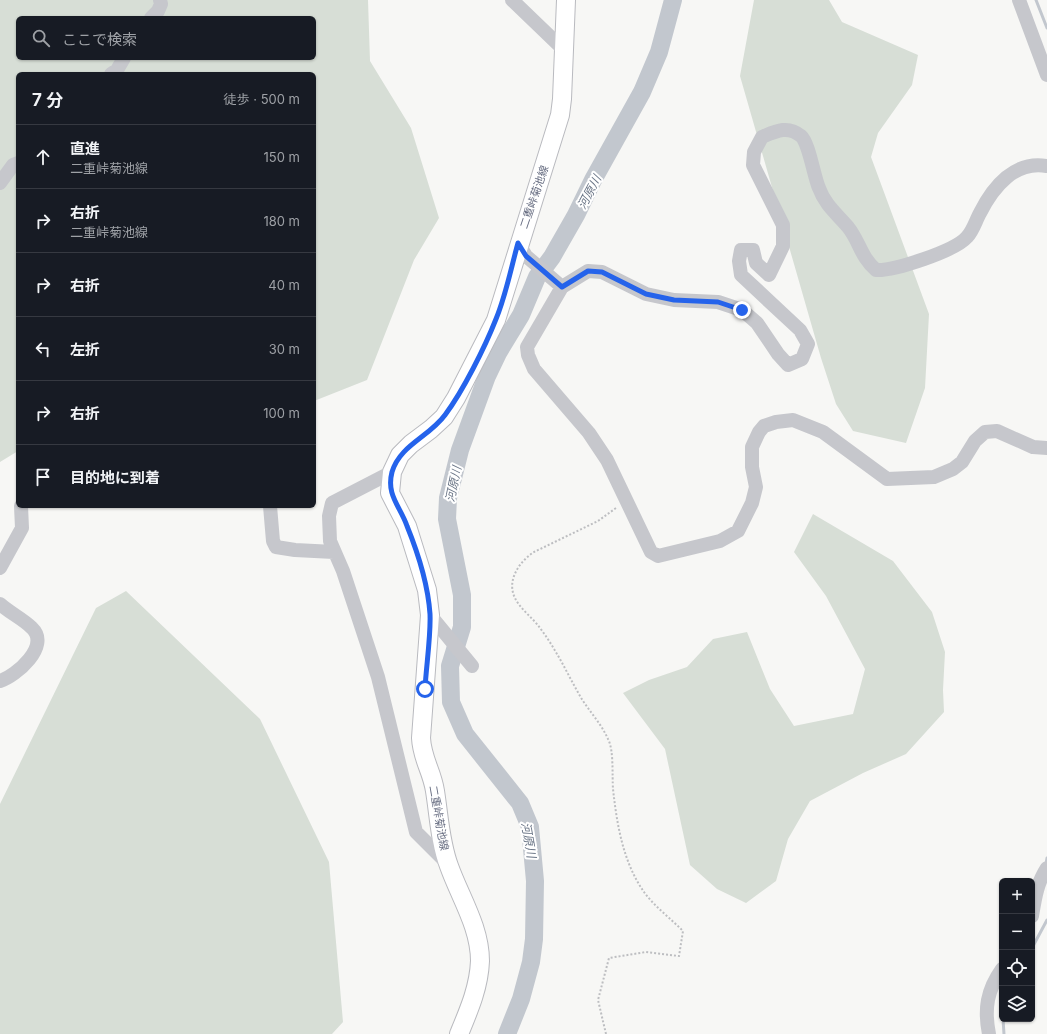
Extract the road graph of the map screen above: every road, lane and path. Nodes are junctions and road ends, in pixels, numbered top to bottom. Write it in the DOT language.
graph roads {
  1 [pos="160,0"];
  2 [pos="512,0"];
  3 [pos="566,0"];
  4 [pos="1019,0"];
  5 [pos="153,16"];
  6 [pos="564,50"];
  7 [pos="123,60"];
  8 [pos="114,72"];
  9 [pos="1047,75"];
  10 [pos="16,164"];
  11 [pos="1047,166"];
  12 [pos="0,183"];
  13 [pos="522,250"];
  14 [pos="562,287"];
  15 [pos="1047,448"];
  16 [pos="392,472"];
  17 [pos="626,501"];
  18 [pos="21,508"];
  19 [pos="270,508"];
  20 [pos="334,552"];
  21 [pos="0,568"];
  22 [pos="0,604"];
  23 [pos="432,619"];
  24 [pos="472,666"];
  25 [pos="0,681"];
  26 [pos="448,865"];
  27 [pos="1047,868"];
  28 [pos="1032,914"];
  29 [pos="999,974"];
  30 [pos="459,1034"];
  31 [pos="606,1034"];
  32 [pos="989,1034"];
  1 -- 5 [label="street"];
  2 -- 6 [label="street"];
  3 -- 6 [label="main road, 二重峠菊池線"];
  4 -- 9 [label="street"];
  6 -- 13 [label="main road, 二重峠菊池線"];
  7 -- 8 [label="street"];
  10 -- 12 [label="street"];
  11 -- 14 [label="street"];
  13 -- 14 [label="street"];
  13 -- 16 [label="main road, 二重峠菊池線"];
  14 -- 17 [label="street"];
  15 -- 17 [label="street"];
  16 -- 20 [label="street"];
  16 -- 23 [label="main road, 二重峠菊池線"];
  17 -- 31 [label="path"];
  18 -- 21 [label="street"];
  19 -- 20 [label="street"];
  20 -- 26 [label="street"];
  22 -- 25 [label="street"];
  23 -- 24 [label="street"];
  23 -- 26 [label="main road, 二重峠菊池線"];
  26 -- 30 [label="main road, 二重峠菊池線"];
  27 -- 28 [label="street"];
  29 -- 32 [label="street"];
}
